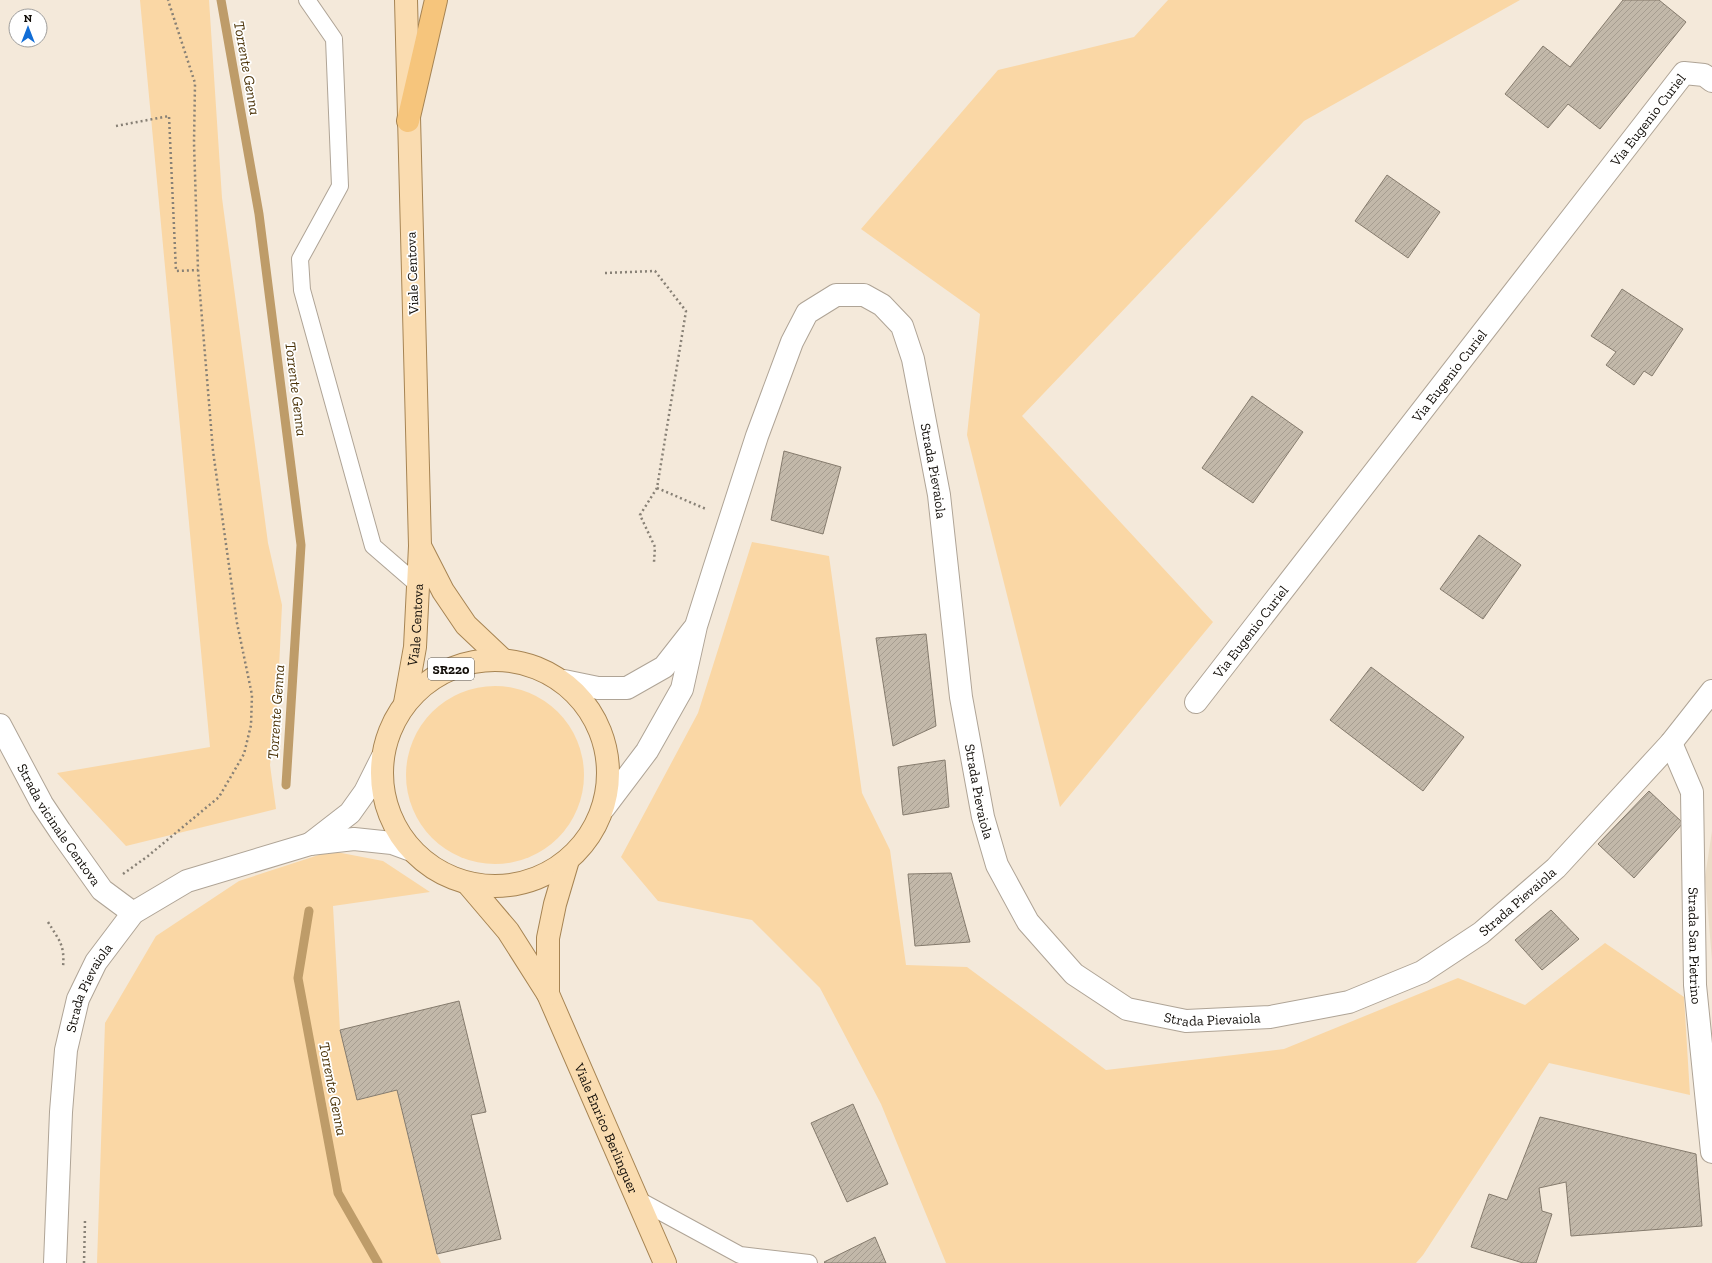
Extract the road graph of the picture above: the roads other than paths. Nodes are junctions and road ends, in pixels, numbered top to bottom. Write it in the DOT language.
graph roads {
  1 [pos="307,0"];
  2 [pos="406,0"];
  3 [pos="436,0"];
  4 [pos="1712,81"];
  5 [pos="408,121"];
  6 [pos="420,546"];
  7 [pos="418,585"];
  8 [pos="696,626"];
  9 [pos="502,659"];
  10 [pos="564,681"];
  11 [pos="1712,691"];
  12 [pos="1196,702"];
  13 [pos="405,703"];
  14 [pos="0,725"];
  15 [pos="1671,743"];
  16 [pos="382,758"];
  17 [pos="604,808"];
  18 [pos="310,844"];
  19 [pos="411,850"];
  20 [pos="568,860"];
  21 [pos="468,884"];
  22 [pos="133,913"];
  23 [pos="548,994"];
  24 [pos="1712,1152"];
  25 [pos="636,1199"];
  26 [pos="56,1263"];
  27 [pos="664,1263"];
  28 [pos="809,1263"];
  1 -- 7 [label="lane"];
  2 -- 5 [label="main road, Viale Centova"];
  3 -- 5 [label="highway"];
  4 -- 12 [label="street, Via Eugenio Curiel"];
  5 -- 6 [label="main road, Viale Centova"];
  6 -- 7 [label="main road, Viale Centova"];
  6 -- 9 [label="main road, Viale Centova"];
  7 -- 13 [label="main road, Viale Centova"];
  8 -- 10 [label="street, SR220"];
  8 -- 15 [label="street, Strada Pievaiola / SR220"];
  8 -- 17 [label="street, SR220"];
  9 -- 10 [label="main road, SR220"];
  9 -- 13 [label="main road, SR220"];
  10 -- 17 [label="main road, SR220"];
  11 -- 15 [label="street, SR220"];
  13 -- 16 [label="main road, SR220"];
  14 -- 22 [label="street, Strada vicinale Centova"];
  15 -- 24 [label="street, Strada San Pietrino"];
  16 -- 18 [label="street, SR220"];
  16 -- 19 [label="main road, SR220"];
  17 -- 20 [label="main road, SR220"];
  18 -- 19 [label="street, SR220"];
  18 -- 22 [label="street, Strada Pievaiola / SR220"];
  19 -- 21 [label="main road, SR220"];
  20 -- 21 [label="main road, SR220"];
  20 -- 23 [label="main road"];
  21 -- 23 [label="main road"];
  22 -- 26 [label="street, Strada Pievaiola / SR220"];
  23 -- 25 [label="main road, Viale Enrico Berlinguer"];
  25 -- 27 [label="main road, Viale Enrico Berlinguer"];
  25 -- 28 [label="lane"];
}
